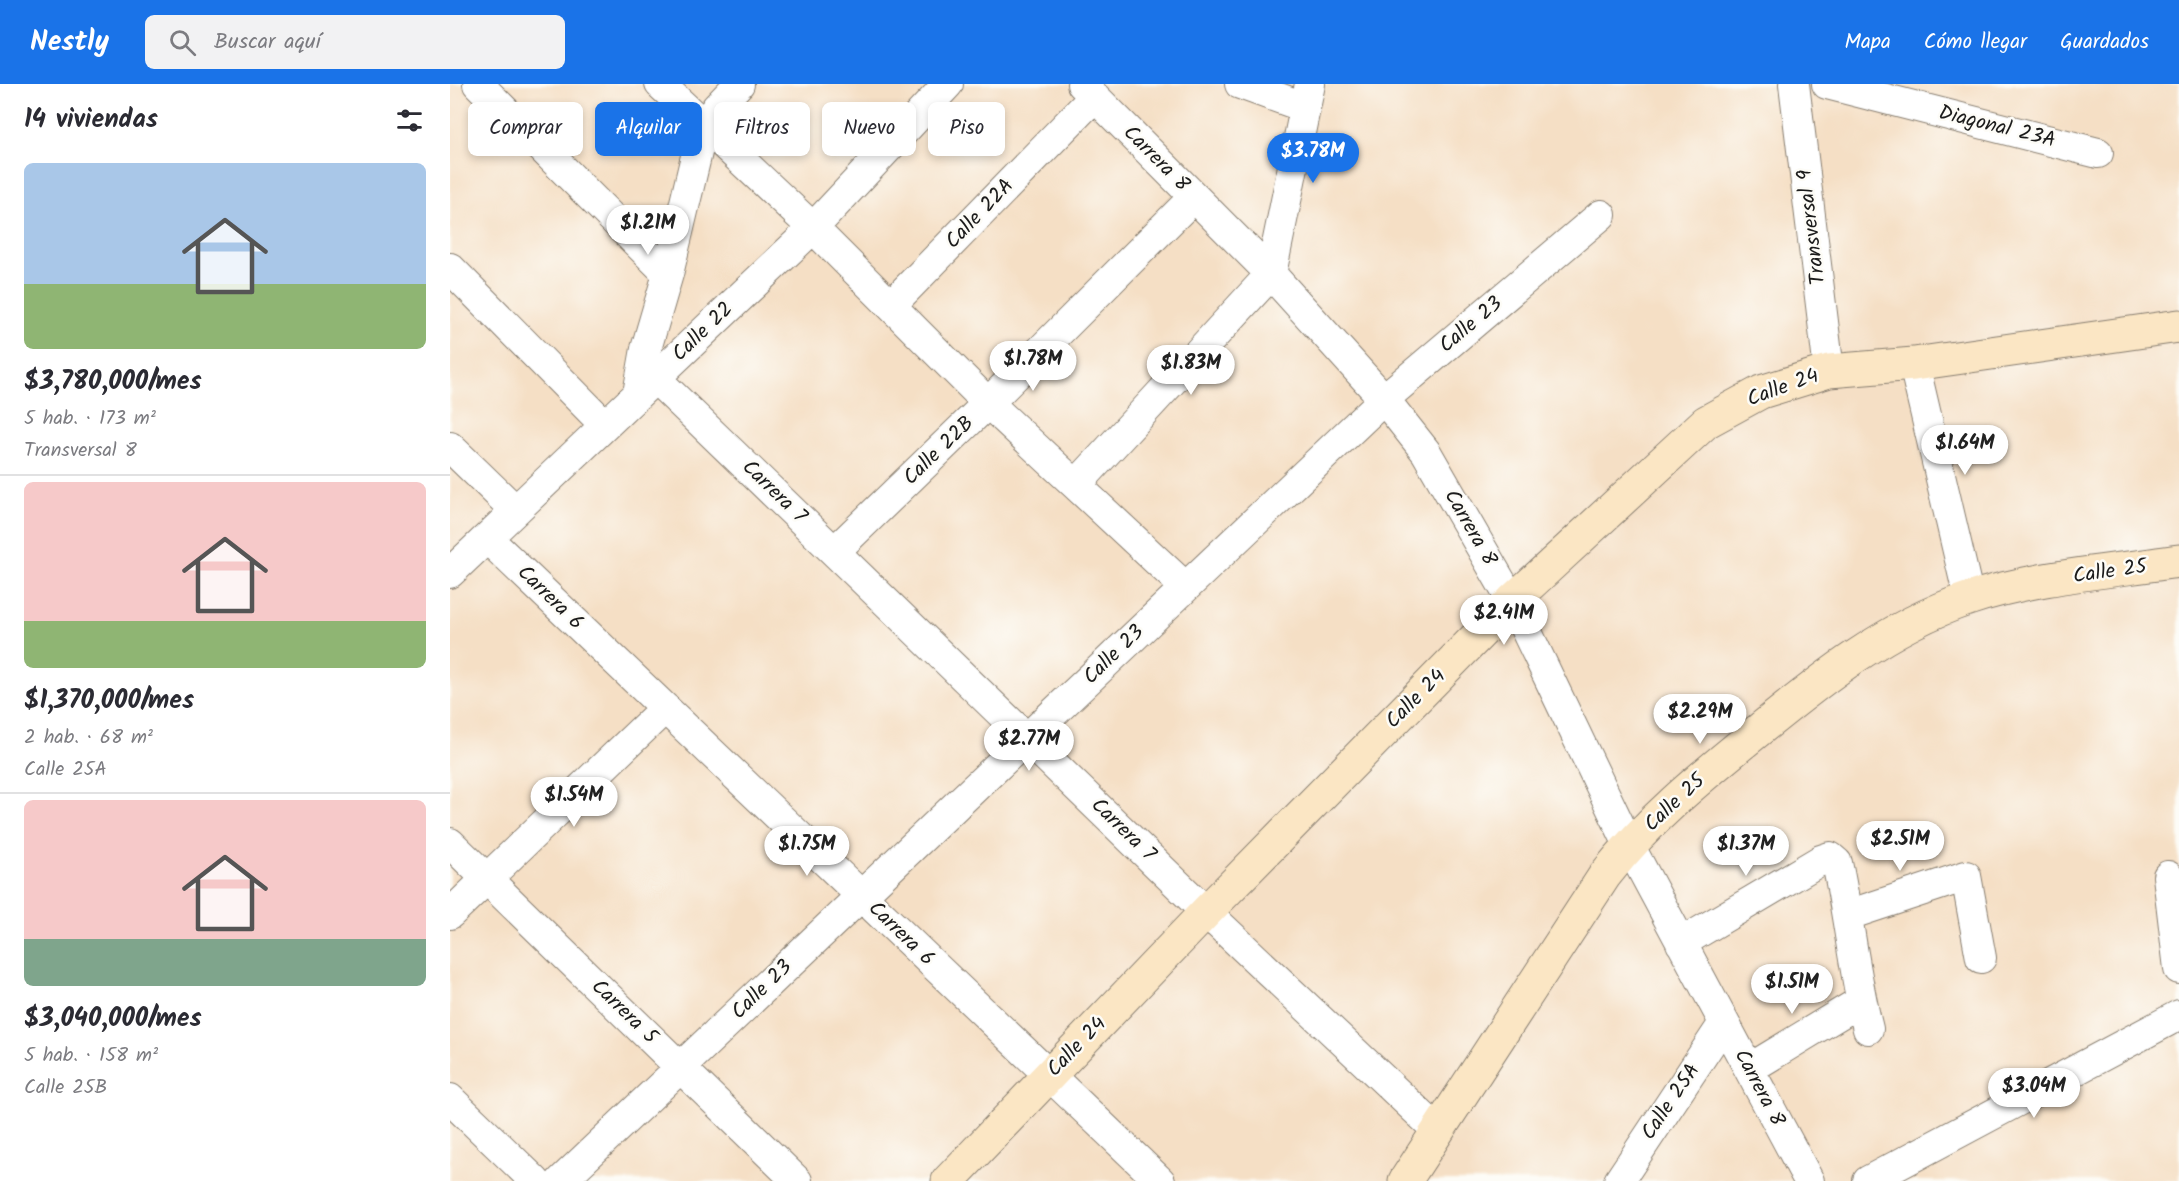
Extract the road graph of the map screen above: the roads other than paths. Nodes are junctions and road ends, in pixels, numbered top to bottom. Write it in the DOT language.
graph roads {
  1 [pos="478,84"];
  2 [pos="660,84"];
  3 [pos="739,84"];
  4 [pos="948,84"];
  5 [pos="1240,84"];
  6 [pos="1794,84"];
  7 [pos="1827,84"];
  8 [pos="1088,90"];
  9 [pos="1307,95"];
  10 [pos="720,102"];
  11 [pos="714,105"];
  12 [pos="714,113"];
  13 [pos="2098,153"];
  14 [pos="756,156"];
  15 [pos="1194,197"];
  16 [pos="1600,215"];
  17 [pos="813,228"];
  18 [pos="450,267"];
  19 [pos="668,274"];
  20 [pos="1271,274"];
  21 [pos="891,305"];
  22 [pos="2179,326"];
  23 [pos="1914,364"];
  24 [pos="1829,371"];
  25 [pos="647,386"];
  26 [pos="1384,399"];
  27 [pos="988,403"];
  28 [pos="605,425"];
  29 [pos="450,447"];
  30 [pos="1076,485"];
  31 [pos="515,510"];
  32 [pos="487,538"];
  33 [pos="835,551"];
  34 [pos="2179,561"];
  35 [pos="450,573"];
  36 [pos="1185,587"];
  37 [pos="1969,598"];
  38 [pos="1512,601"];
  39 [pos="665,708"];
  40 [pos="1027,737"];
  41 [pos="450,843"];
  42 [pos="1629,845"];
  43 [pos="2168,876"];
  44 [pos="487,879"];
  45 [pos="861,896"];
  46 [pos="1206,912"];
  47 [pos="450,914"];
  48 [pos="1848,915"];
  49 [pos="1681,942"];
  50 [pos="1981,958"];
  51 [pos="2179,969"];
  52 [pos="2179,1015"];
  53 [pos="1724,1023"];
  54 [pos="681,1067"];
  55 [pos="1749,1069"];
  56 [pos="1049,1076"];
  57 [pos="450,1099"];
  58 [pos="1437,1130"];
  59 [pos="536,1181"];
  60 [pos="561,1181"];
  61 [pos="798,1181"];
  62 [pos="948,1181"];
  63 [pos="1160,1181"];
  64 [pos="1405,1181"];
  65 [pos="1619,1181"];
  66 [pos="1809,1181"];
  67 [pos="1868,1181"];
  1 -- 19 [label="street"];
  2 -- 11 [label="street"];
  3 -- 10 [label="street"];
  4 -- 17 [label="street, Calle 22"];
  5 -- 9 [label="street"];
  6 -- 24 [label="street, Transversal 9"];
  7 -- 13 [label="street, Diagonal 23A"];
  8 -- 15 [label="street, Carrera 8"];
  8 -- 21 [label="street, Calle 22A"];
  9 -- 20 [label="street"];
  12 -- 19 [label="street"];
  14 -- 17 [label="street"];
  15 -- 20 [label="street, Carrera 8"];
  15 -- 27 [label="street, Calle 22B"];
  16 -- 26 [label="street, Calle 23"];
  17 -- 21 [label="street"];
  17 -- 25 [label="street, Calle 22"];
  18 -- 28 [label="street"];
  19 -- 25 [label="street"];
  20 -- 26 [label="street, Carrera 8"];
  20 -- 30 [label="street"];
  21 -- 27 [label="street"];
  22 -- 23 [label="street, Calle 24"];
  23 -- 24 [label="street, Calle 24"];
  23 -- 37 [label="street"];
  24 -- 38 [label="street, Calle 24"];
  25 -- 28 [label="street, Calle 22"];
  25 -- 33 [label="street, Carrera 7"];
  26 -- 36 [label="street, Calle 23"];
  26 -- 38 [label="street, Carrera 8"];
  27 -- 30 [label="street"];
  27 -- 33 [label="street, Calle 22B"];
  28 -- 31 [label="street, Calle 22"];
  29 -- 31 [label="street"];
  30 -- 36 [label="street"];
  31 -- 32 [label="street, Calle 22"];
  32 -- 35 [label="street, Calle 22"];
  32 -- 39 [label="street, Carrera 6"];
  33 -- 40 [label="street, Carrera 7"];
  34 -- 37 [label="street, Calle 25"];
  36 -- 40 [label="street, Calle 23"];
  37 -- 42 [label="street, Calle 25"];
  38 -- 42 [label="street, Carrera 8"];
  38 -- 46 [label="street, Calle 24"];
  39 -- 44 [label="street"];
  39 -- 45 [label="street, Carrera 6"];
  40 -- 45 [label="street, Calle 23"];
  40 -- 46 [label="street, Carrera 7"];
  41 -- 44 [label="street, Carrera 5"];
  42 -- 49 [label="street, Carrera 8"];
  42 -- 58 [label="street, Calle 25"];
  43 -- 51 [label="street"];
  44 -- 47 [label="street"];
  44 -- 54 [label="street, Carrera 5"];
  45 -- 54 [label="street, Calle 23"];
  45 -- 56 [label="street, Carrera 6"];
  46 -- 56 [label="street, Calle 24"];
  46 -- 58 [label="street, Carrera 7"];
  48 -- 49 [label="street"];
  48 -- 50 [label="street"];
  48 -- 55 [label="street"];
  49 -- 53 [label="street, Carrera 8"];
  52 -- 67 [label="street"];
  53 -- 55 [label="street, Carrera 8"];
  53 -- 65 [label="street, Calle 25A"];
  54 -- 60 [label="street, Calle 23"];
  54 -- 61 [label="street, Carrera 5"];
  55 -- 66 [label="street, Carrera 8"];
  56 -- 62 [label="street, Calle 24"];
  56 -- 63 [label="street, Carrera 6"];
  57 -- 59 [label="street"];
  58 -- 64 [label="street, Calle 25"];
}
